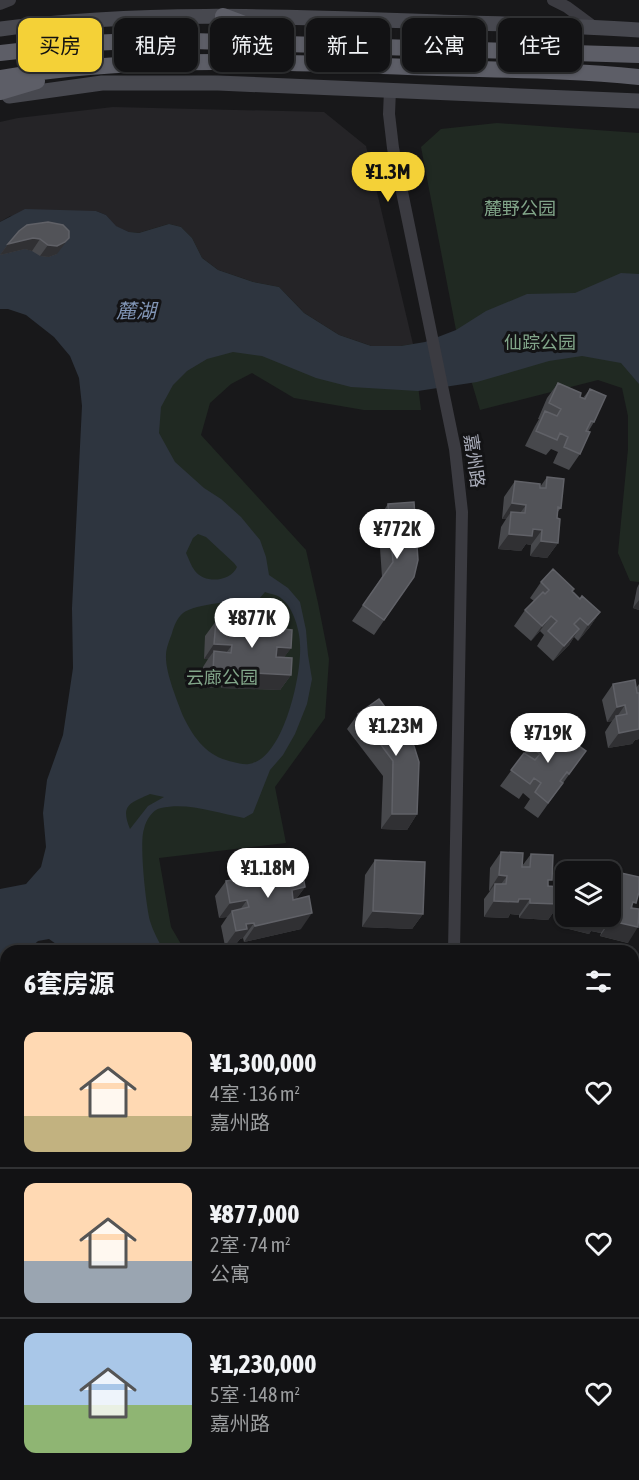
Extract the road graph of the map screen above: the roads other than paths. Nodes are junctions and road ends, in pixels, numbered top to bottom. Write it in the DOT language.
graph roads {
  1 [pos="10,0"];
  2 [pos="553,0"];
  3 [pos="0,4"];
  4 [pos="223,16"];
  5 [pos="594,27"];
  6 [pos="0,28"];
  7 [pos="639,30"];
  8 [pos="297,43"];
  9 [pos="0,53"];
  10 [pos="639,55"];
  11 [pos="110,64"];
  12 [pos="639,77"];
  13 [pos="0,78"];
  14 [pos="390,90"];
  15 [pos="0,92"];
  16 [pos="0,98"];
  17 [pos="639,101"];
  18 [pos="454,945"];
  1 -- 3 [label="street"];
  2 -- 5 [label="street"];
  4 -- 5 [label="main road"];
  4 -- 6 [label="main road"];
  4 -- 8 [label="highway"];
  5 -- 7 [label="main road"];
  8 -- 9 [label="highway"];
  8 -- 10 [label="highway"];
  11 -- 12 [label="highway"];
  11 -- 13 [label="highway"];
  11 -- 15 [label="highway"];
  14 -- 16 [label="main road"];
  14 -- 17 [label="main road"];
  14 -- 18 [label="street, 嘉州路"];
}
